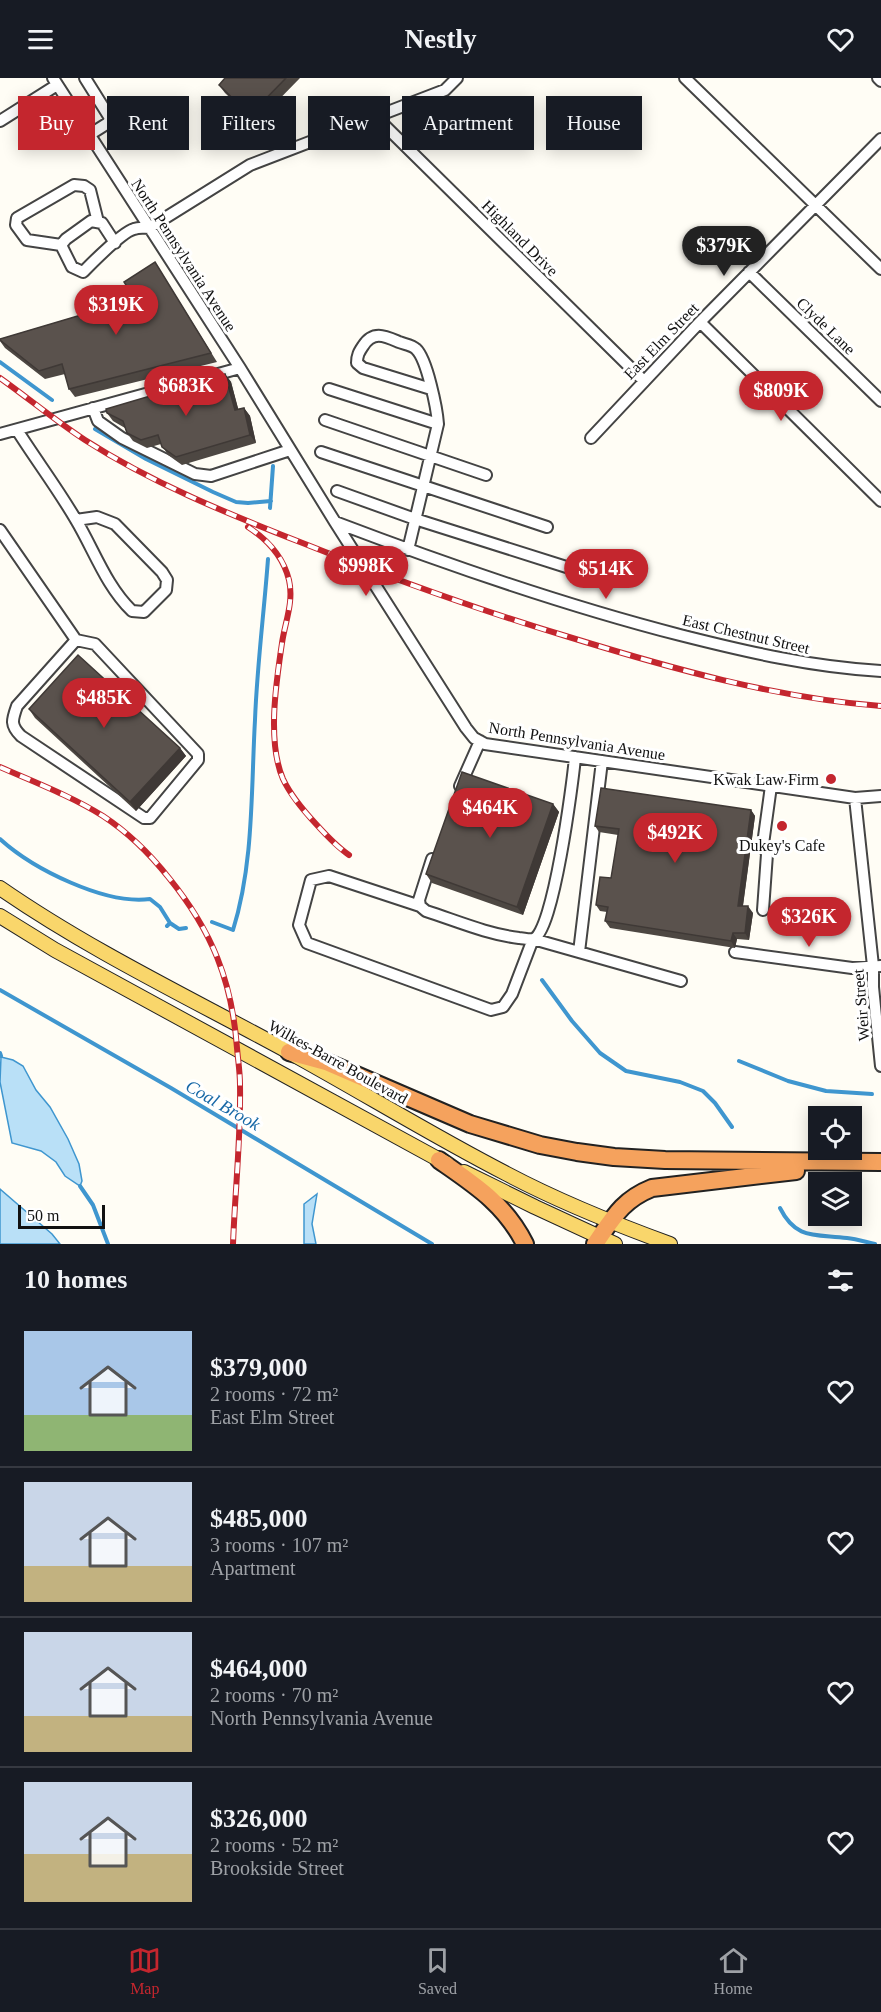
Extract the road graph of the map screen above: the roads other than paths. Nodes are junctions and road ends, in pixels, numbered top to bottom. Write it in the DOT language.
graph roads {
  1 [pos="85,78"];
  2 [pos="457,78"];
  3 [pos="685,78"];
  4 [pos="878,78"];
  5 [pos="881,81"];
  6 [pos="55,82"];
  7 [pos="39,96"];
  8 [pos="64,96"];
  9 [pos="18,110"];
  10 [pos="390,112"];
  11 [pos="0,121"];
  12 [pos="95,129"];
  13 [pos="390,131"];
  14 [pos="881,139"];
  15 [pos="308,143"];
  16 [pos="95,144"];
  17 [pos="816,206"];
  18 [pos="98,222"];
  19 [pos="149,228"];
  20 [pos="115,243"];
  21 [pos="61,245"];
  22 [pos="881,269"];
  23 [pos="749,272"];
  24 [pos="700,322"];
  25 [pos="240,368"];
  26 [pos="644,381"];
  27 [pos="329,389"];
  28 [pos="431,389"];
  29 [pos="881,401"];
  30 [pos="93,408"];
  31 [pos="325,420"];
  32 [pos="438,424"];
  33 [pos="16,430"];
  34 [pos="0,434"];
  35 [pos="591,438"];
  36 [pos="290,450"];
  37 [pos="321,452"];
  38 [pos="431,456"];
  39 [pos="486,475"];
  40 [pos="423,487"];
  41 [pos="337,491"];
  42 [pos="881,501"];
  43 [pos="415,519"];
  44 [pos="76,520"];
  45 [pos="334,522"];
  46 [pos="547,528"];
  47 [pos="0,530"];
  48 [pos="408,550"];
  49 [pos="579,571"];
  50 [pos="76,640"];
  51 [pos="881,671"];
  52 [pos="480,741"];
  53 [pos="575,757"];
  54 [pos="602,761"];
  55 [pos="771,786"];
  56 [pos="881,796"];
  57 [pos="855,798"];
  58 [pos="455,799"];
  59 [pos="434,853"];
  60 [pos="0,888"];
  61 [pos="420,906"];
  62 [pos="763,910"];
  63 [pos="0,916"];
  64 [pos="532,939"];
  65 [pos="579,952"];
  66 [pos="735,952"];
  67 [pos="877,966"];
  68 [pos="681,981"];
  69 [pos="289,1052"];
  70 [pos="881,1066"];
  71 [pos="439,1160"];
  72 [pos="881,1164"];
  73 [pos="609,1222"];
  74 [pos="603,1242"];
  75 [pos="525,1244"];
  76 [pos="670,1244"];
  1 -- 12 [label="street"];
  2 -- 10 [label="street"];
  3 -- 17 [label="street"];
  4 -- 5 [label="street"];
  6 -- 7 [label="street"];
  6 -- 8 [label="street, North Pennsylvania Avenue"];
  9 -- 11 [label="street"];
  13 -- 26 [label="street, Highland Drive"];
  14 -- 17 [label="street, East Elm Street"];
  15 -- 19 [label="street"];
  16 -- 19 [label="street, North Pennsylvania Avenue"];
  17 -- 22 [label="street"];
  17 -- 23 [label="street, East Elm Street"];
  18 -- 20 [label="street"];
  18 -- 21 [label="street"];
  18 -- 21 [label="street"];
  19 -- 20 [label="street"];
  19 -- 25 [label="street, North Pennsylvania Avenue"];
  20 -- 21 [label="street"];
  23 -- 24 [label="street, East Elm Street"];
  23 -- 29 [label="street, Clyde Lane"];
  24 -- 26 [label="street, East Elm Street"];
  24 -- 42 [label="street"];
  25 -- 30 [label="street"];
  25 -- 36 [label="street, North Pennsylvania Avenue"];
  26 -- 35 [label="street, East Elm Street"];
  27 -- 32 [label="street"];
  28 -- 28 [label="street"];
  28 -- 32 [label="street"];
  30 -- 33 [label="street"];
  30 -- 36 [label="street"];
  31 -- 38 [label="street"];
  32 -- 38 [label="street"];
  33 -- 34 [label="street"];
  33 -- 44 [label="street"];
  36 -- 45 [label="street, North Pennsylvania Avenue"];
  37 -- 40 [label="street"];
  38 -- 39 [label="street"];
  38 -- 40 [label="street"];
  40 -- 43 [label="street"];
  40 -- 46 [label="street"];
  41 -- 43 [label="street"];
  43 -- 48 [label="street"];
  43 -- 49 [label="street"];
  44 -- 44 [label="street"];
  45 -- 48 [label="street, East Chestnut Street"];
  45 -- 52 [label="street, North Pennsylvania Avenue"];
  47 -- 50 [label="street"];
  48 -- 51 [label="street, East Chestnut Street"];
  50 -- 50 [label="street"];
  52 -- 53 [label="street, North Pennsylvania Avenue"];
  52 -- 58 [label="street"];
  53 -- 54 [label="street, North Pennsylvania Avenue"];
  53 -- 64 [label="street"];
  54 -- 55 [label="street, North Pennsylvania Avenue"];
  54 -- 65 [label="street"];
  55 -- 57 [label="street, North Pennsylvania Avenue"];
  55 -- 62 [label="street"];
  56 -- 57 [label="street, North Pennsylvania Avenue"];
  57 -- 67 [label="street, Weir Street"];
  59 -- 61 [label="street"];
  60 -- 69 [label="main road, Wilkes-Barre Boulevard"];
  61 -- 64 [label="street"];
  61 -- 64 [label="street"];
  63 -- 71 [label="main road"];
  64 -- 65 [label="street"];
  65 -- 68 [label="street"];
  66 -- 67 [label="street"];
  67 -- 70 [label="street, Weir Street"];
  69 -- 72 [label="highway"];
  69 -- 73 [label="main road, Wilkes-Barre Boulevard"];
  71 -- 74 [label="main road"];
  71 -- 75 [label="highway"];
  72 -- 73 [label="highway"];
  73 -- 74 [label="highway"];
  73 -- 76 [label="main road, Wilkes-Barre Boulevard"];
}
